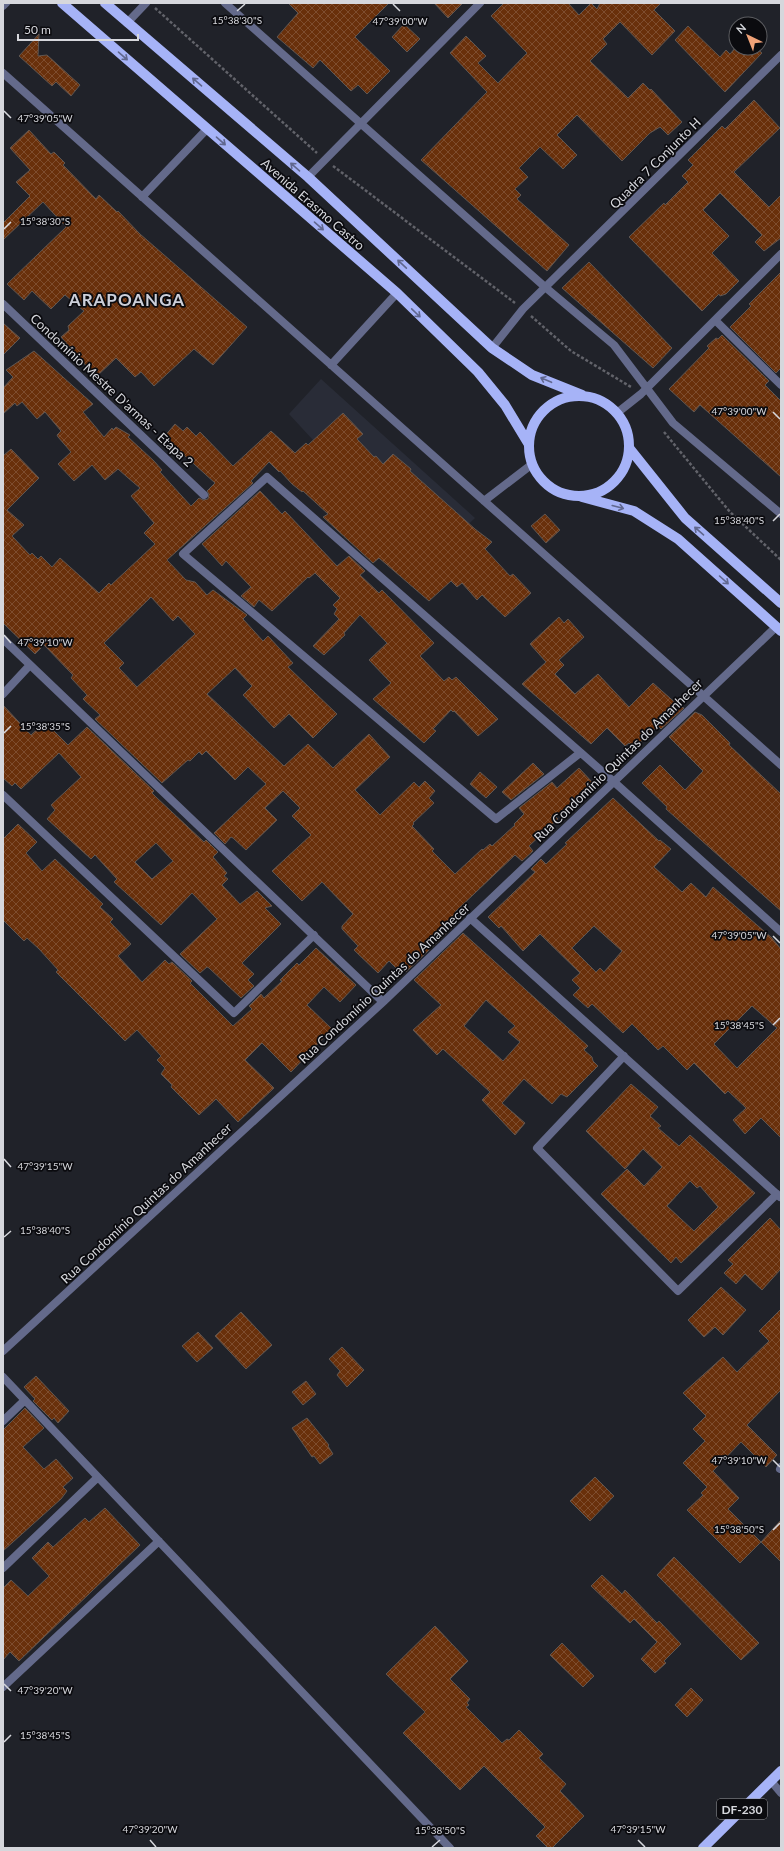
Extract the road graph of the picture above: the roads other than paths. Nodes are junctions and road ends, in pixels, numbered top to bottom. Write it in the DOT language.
graph roads {
  1 [pos="6,3"];
  2 [pos="62,3"];
  3 [pos="105,3"];
  4 [pos="146,3"];
  5 [pos="226,3"];
  6 [pos="480,3"];
  7 [pos="3,6"];
  8 [pos="127,22"];
  9 [pos="781,55"];
  10 [pos="3,73"];
  11 [pos="360,124"];
  12 [pos="207,129"];
  13 [pos="308,177"];
  14 [pos="142,197"];
  15 [pos="781,254"];
  16 [pos="545,288"];
  17 [pos="397,294"];
  18 [pos="3,304"];
  19 [pos="715,320"];
  20 [pos="492,348"];
  21 [pos="331,365"];
  22 [pos="781,385"];
  23 [pos="644,391"];
  24 [pos="582,395"];
  25 [pos="617,413"];
  26 [pos="528,443"];
  27 [pos="630,449"];
  28 [pos="532,465"];
  29 [pos="204,494"];
  30 [pos="580,497"];
  31 [pos="484,501"];
  32 [pos="781,514"];
  33 [pos="780,601"];
  34 [pos="778,629"];
  35 [pos="3,639"];
  36 [pos="30,665"];
  37 [pos="3,694"];
  38 [pos="703,695"];
  39 [pos="580,753"];
  40 [pos="781,765"];
  41 [pos="613,781"];
  42 [pos="3,795"];
  43 [pos="470,918"];
  44 [pos="781,932"];
  45 [pos="314,935"];
  46 [pos="383,1002"];
  47 [pos="624,1056"];
  48 [pos="779,1196"];
  49 [pos="3,1351"];
  50 [pos="3,1377"];
  51 [pos="25,1400"];
  52 [pos="3,1421"];
  53 [pos="98,1477"];
  54 [pos="159,1540"];
  55 [pos="3,1568"];
  56 [pos="3,1687"];
  57 [pos="781,1771"];
  58 [pos="771,1781"];
  59 [pos="781,1793"];
  60 [pos="450,1848"];
  61 [pos="703,1848"];
  1 -- 7 [label="street"];
  2 -- 12 [label="main road, Avenida Erasmo Castro, one-way"];
  3 -- 8 [label="main road, Avenida Erasmo Castro"];
  4 -- 8 [label="street"];
  5 -- 11 [label="street"];
  6 -- 11 [label="street"];
  13 -- 8 [label="main road, Avenida Erasmo Castro, one-way"];
  9 -- 16 [label="street, Quadra 7 Conjunto H"];
  10 -- 14 [label="street"];
  11 -- 13 [label="street"];
  11 -- 16 [label="street"];
  12 -- 14 [label="street"];
  12 -- 17 [label="main road, Avenida Erasmo Castro, one-way"];
  20 -- 13 [label="main road, Avenida Erasmo Castro, one-way"];
  14 -- 21 [label="street"];
  15 -- 19 [label="street"];
  16 -- 20 [label="street, Quadra 7 Conjunto H"];
  16 -- 23 [label="street"];
  17 -- 21 [label="street"];
  17 -- 26 [label="main road, Avenida Erasmo Castro, one-way"];
  18 -- 29 [label="street, Condomínio Mestre D'armas - Etapa 2"];
  19 -- 22 [label="street"];
  19 -- 23 [label="street"];
  24 -- 20 [label="main road, Avenida Erasmo Castro, one-way"];
  21 -- 31 [label="street"];
  23 -- 25 [label="street"];
  23 -- 32 [label="street"];
  24 -- 25 [label="main road"];
  24 -- 26 [label="main road"];
  25 -- 27 [label="main road"];
  26 -- 28 [label="main road"];
  27 -- 30 [label="main road"];
  33 -- 27 [label="main road, one-way"];
  28 -- 30 [label="main road"];
  28 -- 31 [label="street"];
  30 -- 34 [label="main road, one-way"];
  31 -- 38 [label="street"];
  34 -- 38 [label="street, Rua Condomínio Quintas do Amanhecer"];
  35 -- 36 [label="street"];
  36 -- 37 [label="street"];
  36 -- 45 [label="street"];
  38 -- 40 [label="street"];
  38 -- 41 [label="street, Rua Condomínio Quintas do Amanhecer"];
  39 -- 39 [label="street"];
  39 -- 41 [label="street"];
  41 -- 43 [label="street, Rua Condomínio Quintas do Amanhecer"];
  41 -- 44 [label="street"];
  42 -- 45 [label="street"];
  43 -- 46 [label="street, Rua Condomínio Quintas do Amanhecer"];
  43 -- 47 [label="street"];
  45 -- 46 [label="street"];
  46 -- 49 [label="street, Rua Condomínio Quintas do Amanhecer"];
  47 -- 48 [label="street"];
  47 -- 48 [label="street"];
  50 -- 51 [label="street"];
  51 -- 52 [label="street"];
  51 -- 53 [label="street"];
  53 -- 54 [label="street"];
  53 -- 55 [label="street"];
  54 -- 56 [label="street"];
  54 -- 60 [label="street"];
  57 -- 58 [label="main road, DF-230 / DF-230"];
  58 -- 59 [label="street"];
  58 -- 61 [label="main road, DF-230 / DF-230"];
}
